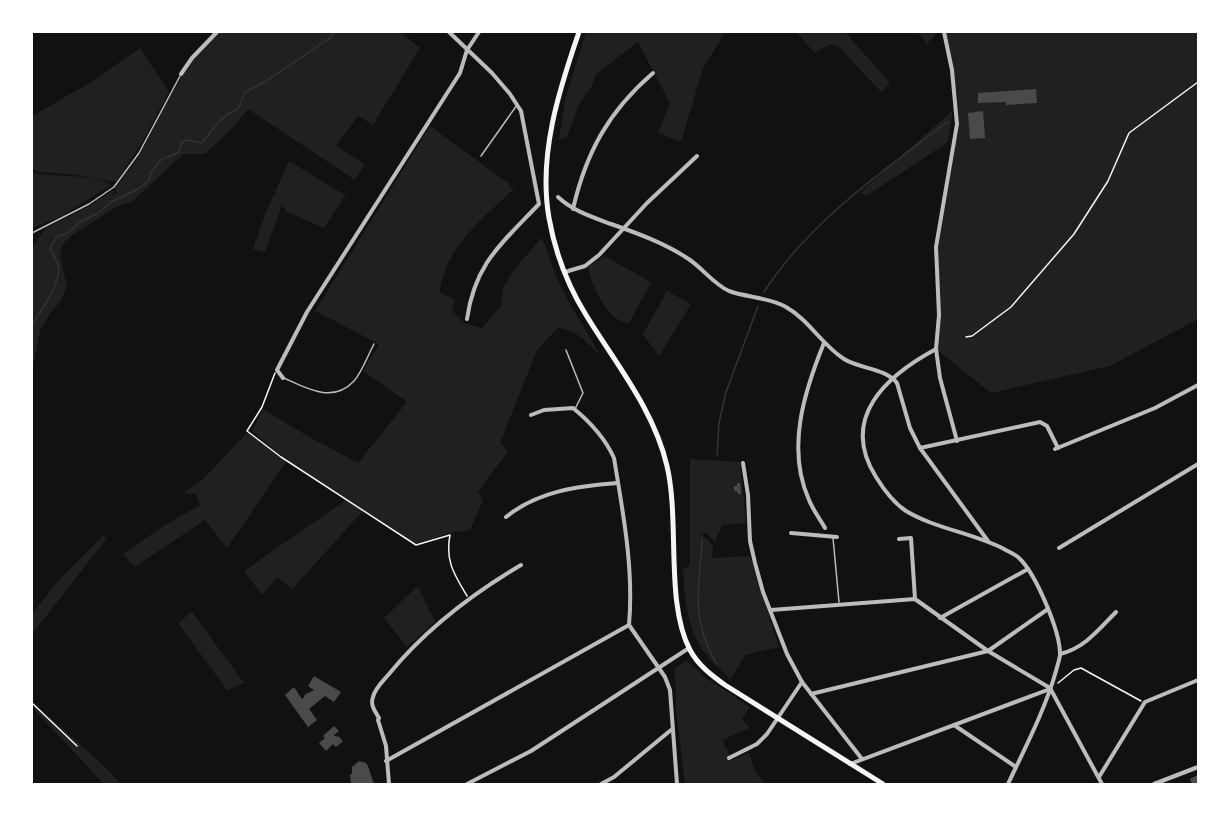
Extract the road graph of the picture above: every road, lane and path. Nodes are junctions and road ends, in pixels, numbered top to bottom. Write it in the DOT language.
graph roads {
  1 [pos="217,32"];
  2 [pos="449,32"];
  3 [pos="479,32"];
  4 [pos="579,32"];
  5 [pos="944,32"];
  6 [pos="467,50"];
  7 [pos="653,73"];
  8 [pos="181,74"];
  9 [pos="1198,82"];
  10 [pos="517,105"];
  11 [pos="481,156"];
  12 [pos="697,156"];
  13 [pos="558,197"];
  14 [pos="573,209"];
  15 [pos="624,229"];
  16 [pos="32,233"];
  17 [pos="565,272"];
  18 [pos="467,319"];
  19 [pos="966,337"];
  20 [pos="824,343"];
  21 [pos="374,344"];
  22 [pos="936,348"];
  23 [pos="566,350"];
  24 [pos="277,370"];
  25 [pos="283,378"];
  26 [pos="893,378"];
  27 [pos="1198,385"];
  28 [pos="575,409"];
  29 [pos="531,415"];
  30 [pos="957,441"];
  31 [pos="920,448"];
  32 [pos="743,463"];
  33 [pos="1198,464"];
  34 [pos="618,483"];
  35 [pos="506,517"];
  36 [pos="825,528"];
  37 [pos="790,533"];
  38 [pos="835,537"];
  39 [pos="899,538"];
  40 [pos="988,541"];
  41 [pos="1059,548"];
  42 [pos="521,565"];
  43 [pos="1028,569"];
  44 [pos="469,599"];
  45 [pos="915,599"];
  46 [pos="839,605"];
  47 [pos="1048,609"];
  48 [pos="771,610"];
  49 [pos="1116,612"];
  50 [pos="939,618"];
  51 [pos="629,625"];
  52 [pos="689,648"];
  53 [pos="988,651"];
  54 [pos="1060,654"];
  55 [pos="658,667"];
  56 [pos="1198,680"];
  57 [pos="802,682"];
  58 [pos="1051,687"];
  59 [pos="811,694"];
  60 [pos="1145,702"];
  61 [pos="32,703"];
  62 [pos="778,718"];
  63 [pos="953,724"];
  64 [pos="671,730"];
  65 [pos="77,746"];
  66 [pos="729,758"];
  67 [pos="862,759"];
  68 [pos="386,761"];
  69 [pos="850,764"];
  70 [pos="1016,767"];
  71 [pos="1198,767"];
  72 [pos="1099,777"];
  73 [pos="389,784"];
  74 [pos="467,784"];
  75 [pos="602,784"];
  76 [pos="677,784"];
  77 [pos="883,784"];
  78 [pos="1008,784"];
  79 [pos="1102,784"];
  80 [pos="1154,784"];
  1 -- 8 [label="street"];
  2 -- 6 [label="street"];
  3 -- 6 [label="street"];
  4 -- 17 [label="main road"];
  5 -- 22 [label="street"];
  6 -- 10 [label="street"];
  6 -- 24 [label="street"];
  7 -- 14 [label="street"];
  8 -- 16 [label="lane"];
  9 -- 19 [label="path"];
  10 -- 11 [label="lane"];
  10 -- 18 [label="street"];
  12 -- 15 [label="street"];
  13 -- 14 [label="street"];
  14 -- 15 [label="street"];
  15 -- 17 [label="street"];
  15 -- 20 [label="street"];
  17 -- 52 [label="main road"];
  20 -- 26 [label="street"];
  20 -- 36 [label="street"];
  21 -- 25 [label="lane"];
  22 -- 26 [label="street"];
  22 -- 30 [label="street"];
  23 -- 28 [label="lane"];
  24 -- 25 [label="street"];
  24 -- 44 [label="path"];
  26 -- 31 [label="street"];
  26 -- 40 [label="street"];
  27 -- 30 [label="street"];
  28 -- 29 [label="street"];
  28 -- 34 [label="street"];
  30 -- 31 [label="street"];
  31 -- 40 [label="street"];
  32 -- 48 [label="street"];
  33 -- 41 [label="street"];
  34 -- 35 [label="street"];
  34 -- 51 [label="street"];
  36 -- 38 [label="lane"];
  37 -- 38 [label="street"];
  38 -- 46 [label="lane"];
  39 -- 45 [label="street"];
  40 -- 43 [label="street"];
  42 -- 44 [label="street"];
  43 -- 47 [label="street"];
  43 -- 50 [label="street"];
  44 -- 68 [label="street"];
  45 -- 46 [label="street"];
  45 -- 50 [label="street"];
  46 -- 48 [label="street"];
  47 -- 53 [label="street"];
  47 -- 54 [label="street"];
  48 -- 57 [label="street"];
  49 -- 54 [label="street"];
  50 -- 53 [label="street"];
  51 -- 55 [label="street"];
  51 -- 68 [label="street"];
  52 -- 55 [label="street"];
  52 -- 62 [label="main road"];
  53 -- 58 [label="street"];
  53 -- 59 [label="street"];
  54 -- 58 [label="street"];
  55 -- 64 [label="street"];
  55 -- 74 [label="street"];
  56 -- 60 [label="street"];
  57 -- 59 [label="street"];
  57 -- 62 [label="street"];
  58 -- 60 [label="path"];
  58 -- 63 [label="street"];
  58 -- 70 [label="street"];
  58 -- 72 [label="street"];
  59 -- 67 [label="street"];
  60 -- 72 [label="street"];
  61 -- 65 [label="path"];
  62 -- 66 [label="street"];
  62 -- 69 [label="main road"];
  63 -- 67 [label="street"];
  63 -- 70 [label="street"];
  64 -- 75 [label="street"];
  64 -- 76 [label="street"];
  67 -- 69 [label="street"];
  68 -- 73 [label="street"];
  69 -- 77 [label="main road"];
  70 -- 78 [label="street"];
  71 -- 80 [label="street"];
  72 -- 79 [label="street"];
}
